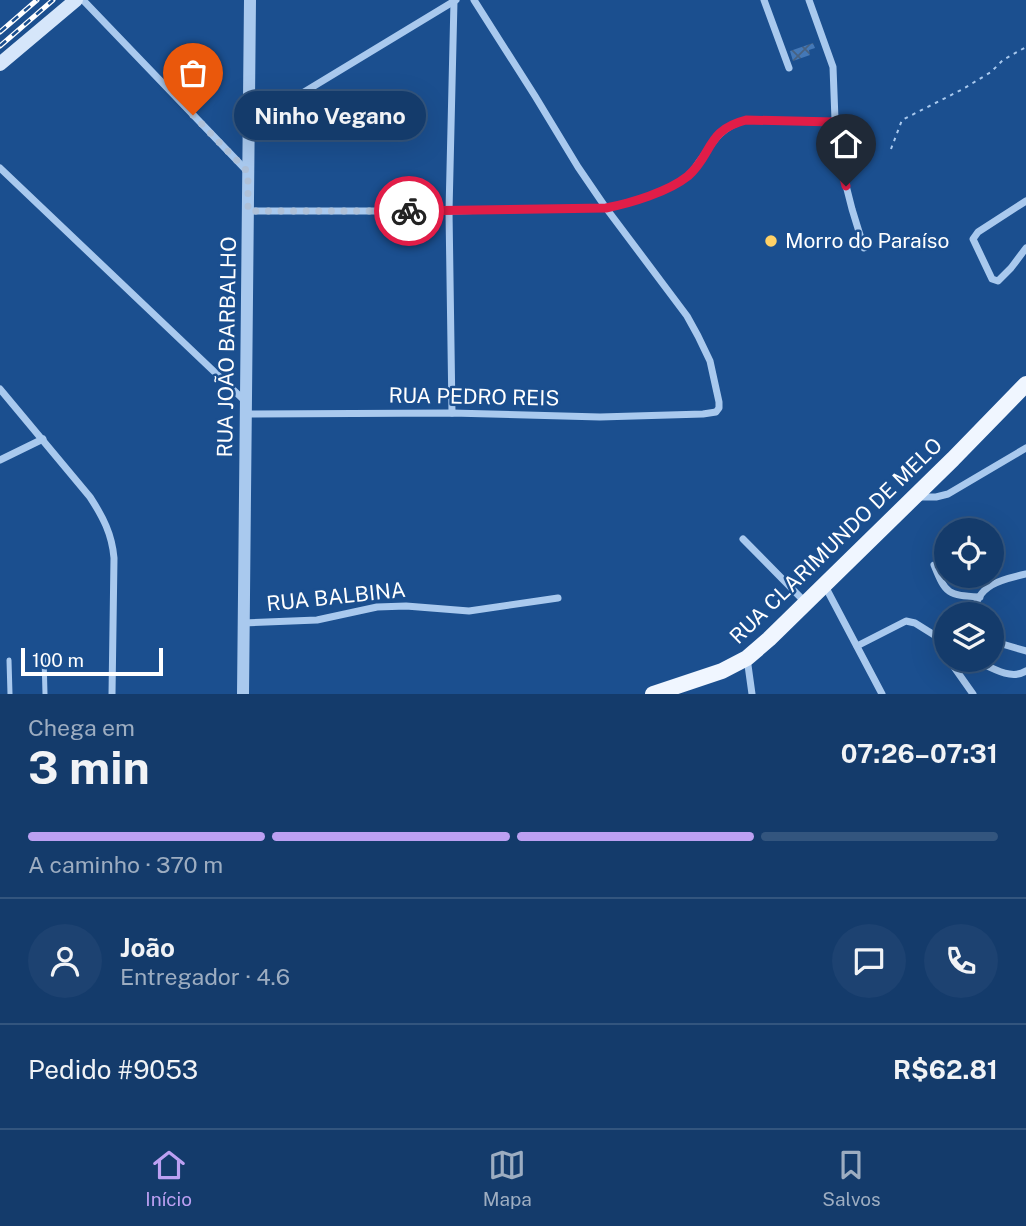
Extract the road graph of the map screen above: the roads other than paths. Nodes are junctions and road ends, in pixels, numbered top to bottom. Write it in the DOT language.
graph roads {
  1 [pos="76,0"];
  2 [pos="83,0"];
  3 [pos="250,0"];
  4 [pos="474,0"];
  5 [pos="764,0"];
  6 [pos="809,0"];
  7 [pos="455,1"];
  8 [pos="0,64"];
  9 [pos="789,68"];
  10 [pos="834,122"];
  11 [pos="248,126"];
  12 [pos="0,167"];
  13 [pos="248,172"];
  14 [pos="1026,201"];
  15 [pos="606,208"];
  16 [pos="248,211"];
  17 [pos="449,211"];
  18 [pos="864,248"];
  19 [pos="1026,249"];
  20 [pos="1026,384"];
  21 [pos="0,389"];
  22 [pos="245,408"];
  23 [pos="452,413"];
  24 [pos="43,439"];
  25 [pos="1026,448"];
  26 [pos="0,460"];
  27 [pos="915,497"];
  28 [pos="743,539"];
  29 [pos="1026,573"];
  30 [pos="825,585"];
  31 [pos="944,588"];
  32 [pos="980,597"];
  33 [pos="558,598"];
  34 [pos="978,602"];
  35 [pos="806,604"];
  36 [pos="243,623"];
  37 [pos="934,636"];
  38 [pos="1004,644"];
  39 [pos="857,646"];
  40 [pos="1026,651"];
  41 [pos="44,656"];
  42 [pos="747,658"];
  43 [pos="9,660"];
  44 [pos="1026,671"];
  45 [pos="958,672"];
  46 [pos="1003,672"];
  47 [pos="10,694"];
  48 [pos="45,694"];
  49 [pos="112,694"];
  50 [pos="243,694"];
  51 [pos="653,694"];
  52 [pos="752,694"];
  53 [pos="882,694"];
  54 [pos="973,694"];
  1 -- 8 [label="main road"];
  2 -- 13 [label="street"];
  3 -- 11 [label="street, RUA JOÃO BARBALHO"];
  4 -- 15 [label="street"];
  5 -- 9 [label="street"];
  6 -- 10 [label="street"];
  7 -- 11 [label="street"];
  7 -- 17 [label="street"];
  10 -- 15 [label="street"];
  10 -- 18 [label="street"];
  11 -- 13 [label="street, RUA JOÃO BARBALHO"];
  12 -- 22 [label="street"];
  13 -- 16 [label="street, RUA JOÃO BARBALHO"];
  14 -- 19 [label="street"];
  15 -- 17 [label="street"];
  15 -- 23 [label="street, RUA PEDRO REIS"];
  16 -- 17 [label="street"];
  16 -- 22 [label="street, RUA JOÃO BARBALHO"];
  17 -- 23 [label="street"];
  20 -- 27 [label="main road, RUA CLARIMUNDO DE MELO"];
  21 -- 24 [label="street"];
  22 -- 23 [label="street, RUA PEDRO REIS"];
  22 -- 36 [label="street, RUA JOÃO BARBALHO"];
  24 -- 26 [label="street"];
  24 -- 49 [label="street"];
  25 -- 27 [label="street"];
  27 -- 30 [label="main road, RUA CLARIMUNDO DE MELO"];
  28 -- 35 [label="street"];
  29 -- 32 [label="street"];
  30 -- 35 [label="main road, RUA CLARIMUNDO DE MELO"];
  30 -- 39 [label="street"];
  31 -- 32 [label="street"];
  32 -- 34 [label="street"];
  33 -- 36 [label="street, RUA BALBINA"];
  35 -- 42 [label="main road, RUA CLARIMUNDO DE MELO"];
  36 -- 50 [label="street, RUA JOÃO BARBALHO"];
  37 -- 39 [label="street"];
  38 -- 40 [label="street"];
  39 -- 53 [label="street"];
  41 -- 48 [label="lane"];
  42 -- 51 [label="main road, RUA CLARIMUNDO DE MELO"];
  42 -- 52 [label="street"];
  43 -- 47 [label="lane"];
  44 -- 46 [label="street"];
  45 -- 54 [label="street"];
}
